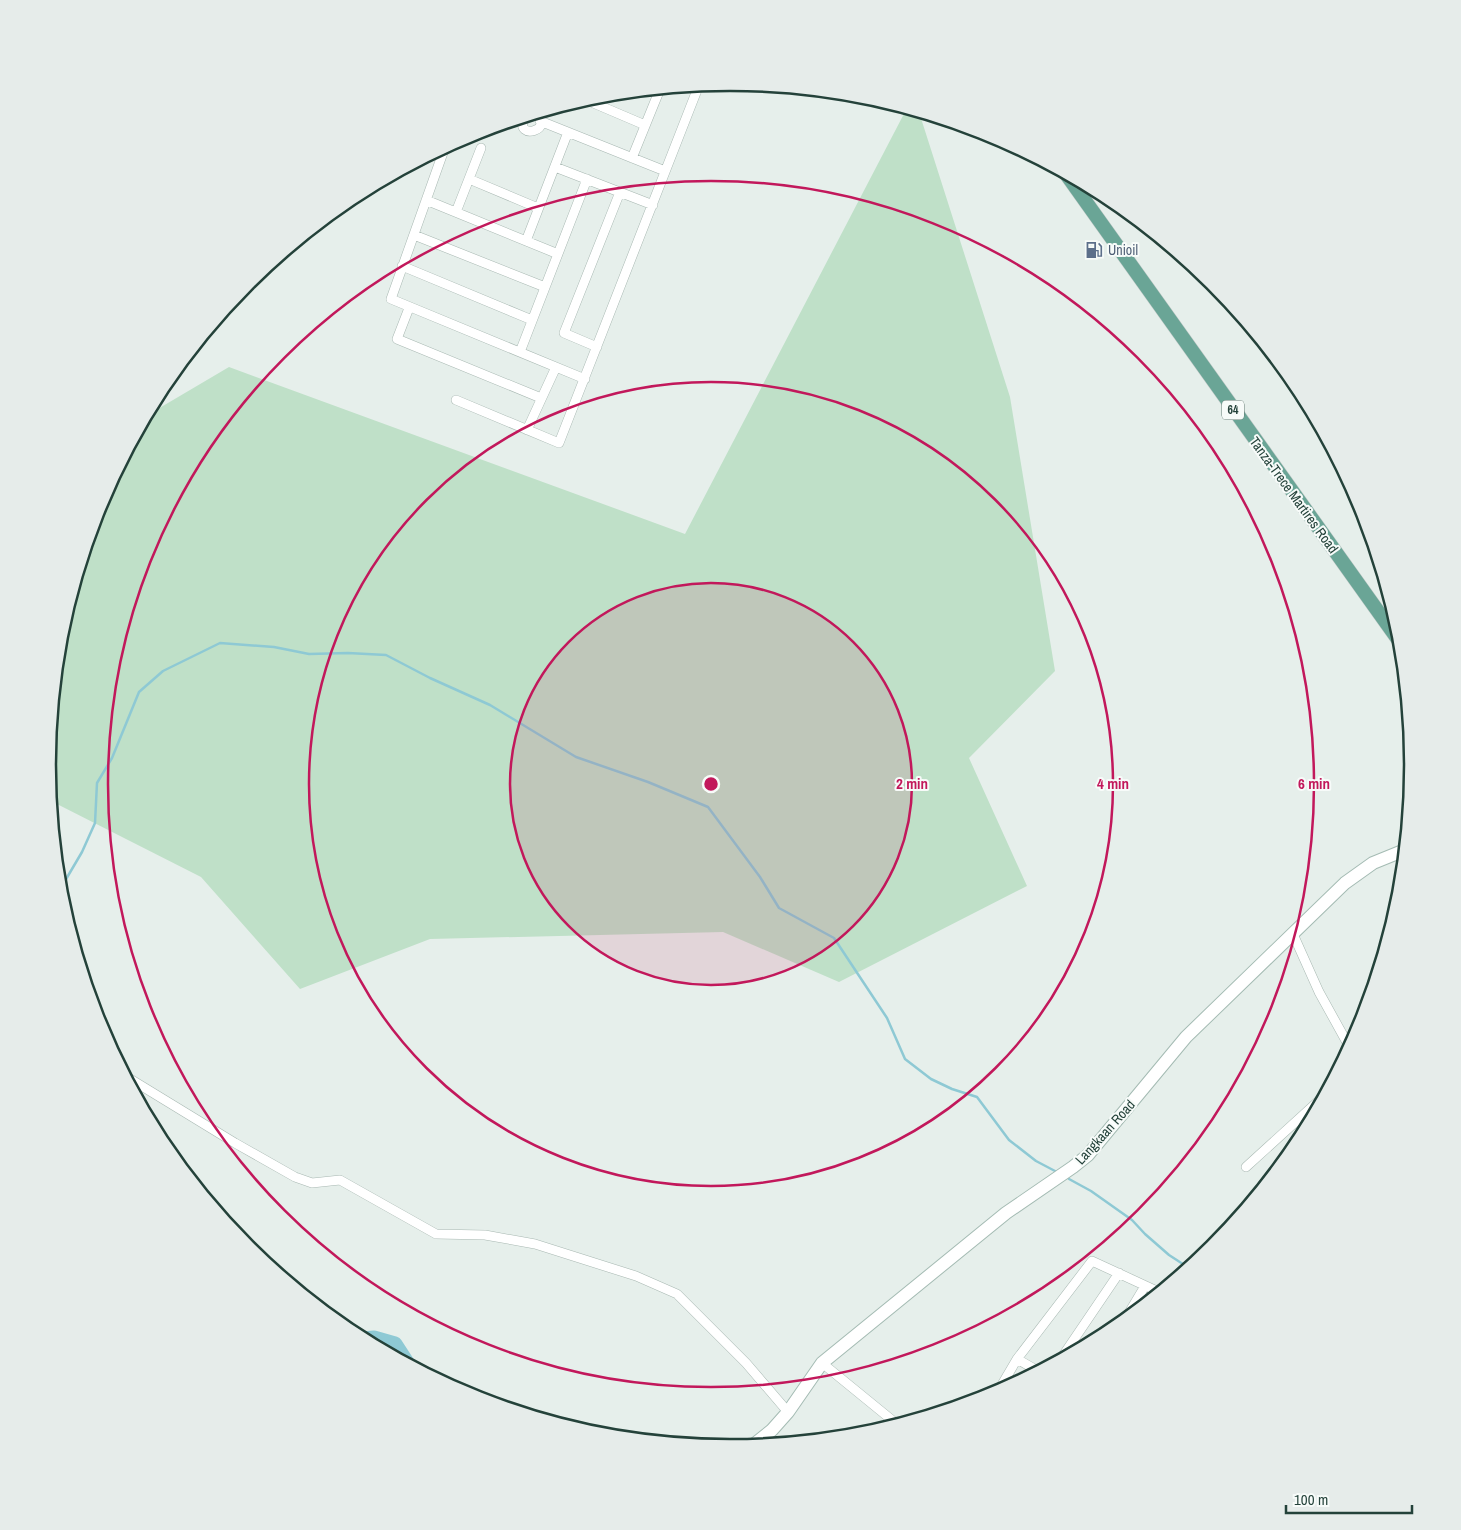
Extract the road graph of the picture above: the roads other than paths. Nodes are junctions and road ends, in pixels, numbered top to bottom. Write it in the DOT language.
graph roads {
  1 [pos="696,92"];
  2 [pos="656,95"];
  3 [pos="597,104"];
  4 [pos="539,119"];
  5 [pos="537,120"];
  6 [pos="523,124"];
  7 [pos="645,125"];
  8 [pos="568,132"];
  9 [pos="481,148"];
  10 [pos="442,156"];
  11 [pos="632,158"];
  12 [pos="555,166"];
  13 [pos="665,171"];
  14 [pos="469,179"];
  15 [pos="587,179"];
  16 [pos="1073,184"];
  17 [pos="620,192"];
  18 [pos="426,200"];
  19 [pos="652,205"];
  20 [pos="538,208"];
  21 [pos="456,212"];
  22 [pos="414,234"];
  23 [pos="526,241"];
  24 [pos="558,254"];
  25 [pos="402,266"];
  26 [pos="545,287"];
  27 [pos="409,308"];
  28 [pos="532,320"];
  29 [pos="597,347"];
  30 [pos="520,352"];
  31 [pos="556,367"];
  32 [pos="585,379"];
  33 [pos="541,398"];
  34 [pos="456,400"];
  35 [pos="528,430"];
  36 [pos="1391,630"];
  37 [pos="1399,853"];
  38 [pos="1293,934"];
  39 [pos="1345,1040"];
  40 [pos="137,1083"];
  41 [pos="1310,1109"];
  42 [pos="1246,1167"];
  43 [pos="1119,1273"];
  44 [pos="1145,1286"];
  45 [pos="1154,1290"];
  46 [pos="1133,1306"];
  47 [pos="1067,1349"];
  48 [pos="1017,1359"];
  49 [pos="822,1364"];
  50 [pos="1033,1368"];
  51 [pos="1004,1381"];
  52 [pos="788,1412"];
  53 [pos="891,1419"];
  54 [pos="762,1438"];
  1 -- 13 [label="street"];
  2 -- 7 [label="street"];
  3 -- 7 [label="street"];
  4 -- 8 [label="street"];
  5 -- 6 [label="street"];
  7 -- 11 [label="street"];
  8 -- 11 [label="street"];
  8 -- 12 [label="street"];
  9 -- 14 [label="street"];
  10 -- 18 [label="street"];
  11 -- 13 [label="street"];
  12 -- 15 [label="street"];
  12 -- 20 [label="street"];
  13 -- 19 [label="street"];
  14 -- 20 [label="street"];
  14 -- 21 [label="street"];
  15 -- 17 [label="street"];
  15 -- 24 [label="street"];
  16 -- 36 [label="main road, Tanza-Trece Martires Road / 64"];
  17 -- 19 [label="street"];
  17 -- 29 [label="street"];
  18 -- 21 [label="street"];
  18 -- 22 [label="street"];
  19 -- 29 [label="street"];
  20 -- 23 [label="street"];
  21 -- 23 [label="street"];
  22 -- 25 [label="street"];
  22 -- 26 [label="street"];
  23 -- 24 [label="street"];
  24 -- 26 [label="street"];
  25 -- 27 [label="street"];
  25 -- 28 [label="street"];
  26 -- 28 [label="street"];
  27 -- 30 [label="street"];
  27 -- 33 [label="street"];
  28 -- 30 [label="street"];
  29 -- 32 [label="street"];
  30 -- 31 [label="street"];
  31 -- 32 [label="street"];
  31 -- 33 [label="street"];
  32 -- 35 [label="street"];
  33 -- 35 [label="street"];
  34 -- 35 [label="street"];
  37 -- 38 [label="street, Langkaan Road"];
  38 -- 39 [label="street"];
  38 -- 49 [label="street, Langkaan Road"];
  40 -- 52 [label="street"];
  41 -- 42 [label="street"];
  43 -- 44 [label="street"];
  43 -- 47 [label="street"];
  43 -- 48 [label="street"];
  44 -- 45 [label="street"];
  44 -- 46 [label="street"];
  48 -- 50 [label="street"];
  48 -- 51 [label="street"];
  49 -- 52 [label="street, Langkaan Road"];
  49 -- 53 [label="street"];
  52 -- 54 [label="street, Langkaan Road"];
}
